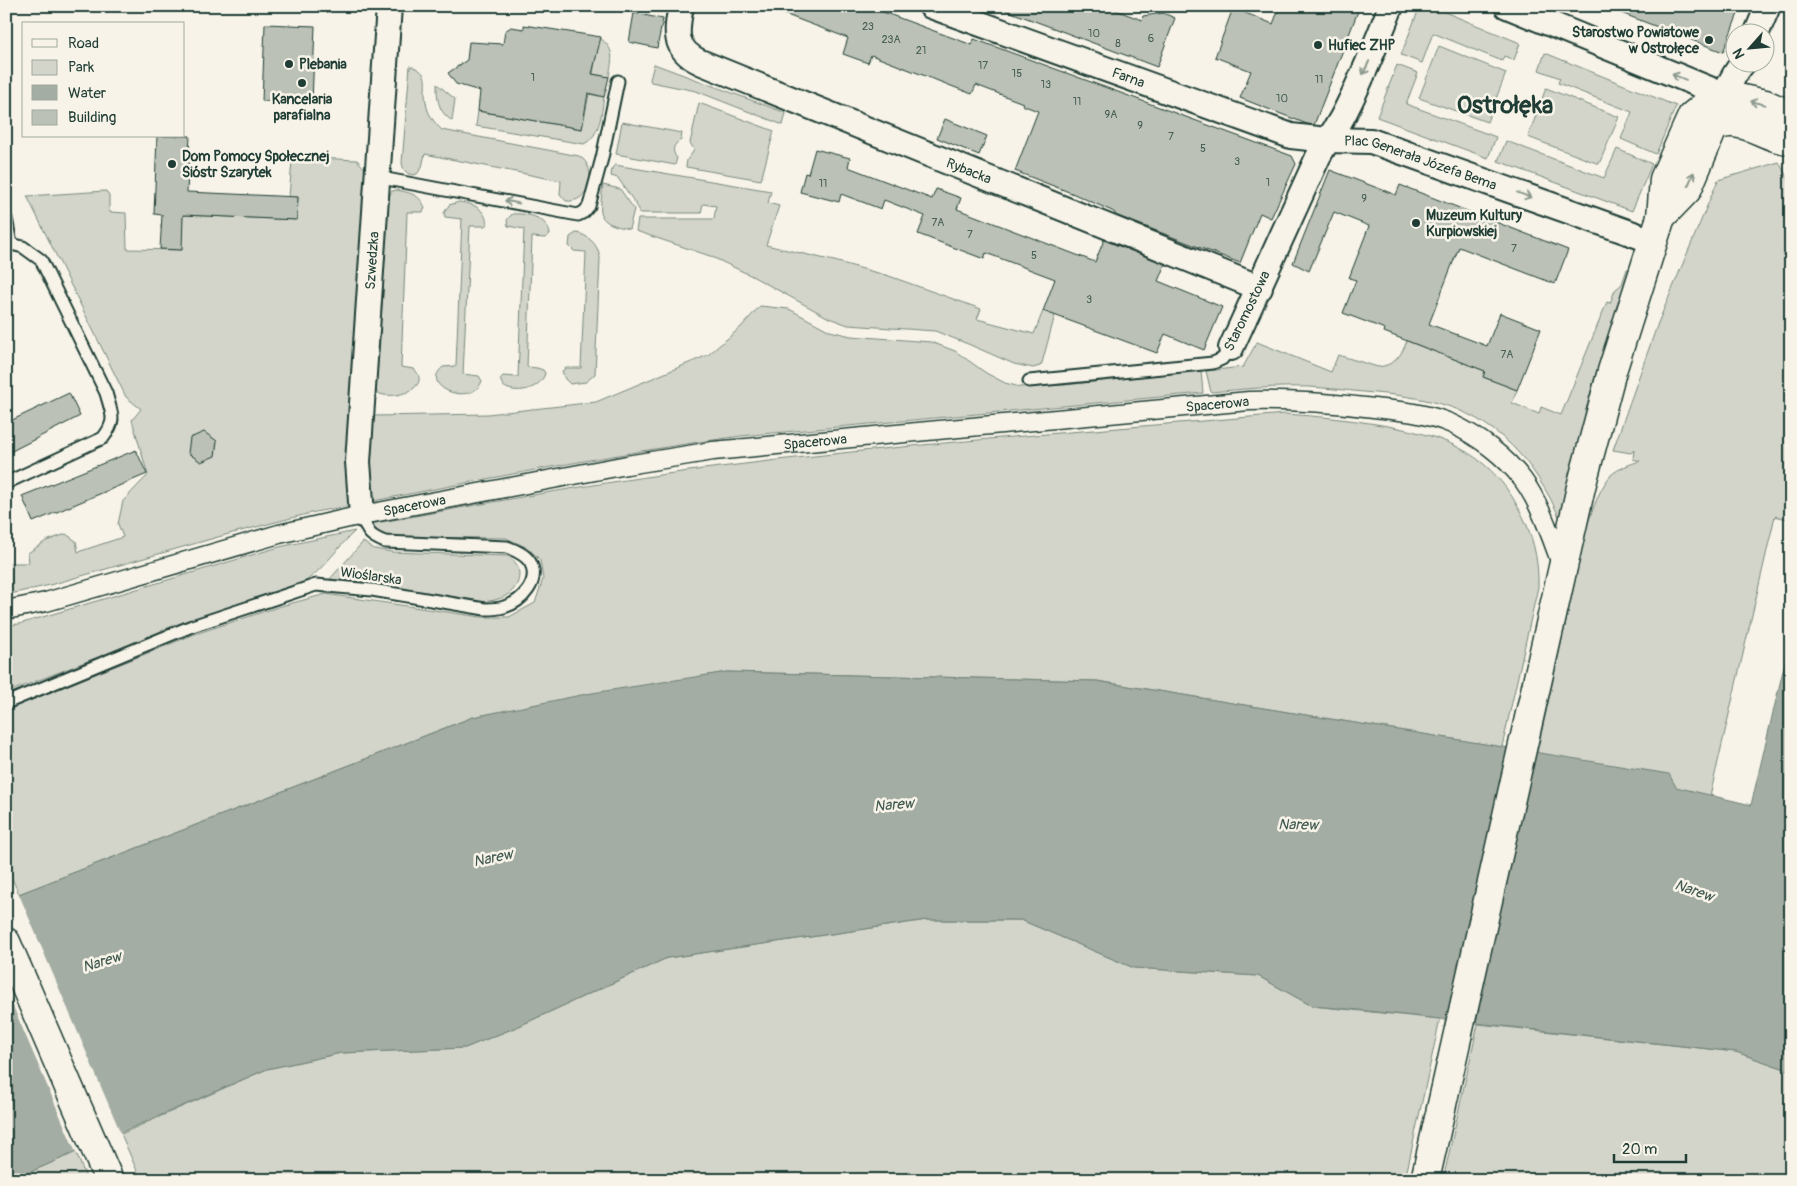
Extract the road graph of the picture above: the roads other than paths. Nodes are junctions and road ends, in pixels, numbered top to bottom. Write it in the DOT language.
graph roads {
  1 [pos="389,6"];
  2 [pos="681,6"];
  3 [pos="931,6"];
  4 [pos="1390,6"];
  5 [pos="1507,6"];
  6 [pos="1768,6"];
  7 [pos="1761,22"];
  8 [pos="1736,72"];
  9 [pos="618,81"];
  10 [pos="1724,95"];
  11 [pos="1791,115"];
  12 [pos="1714,126"];
  13 [pos="1327,140"];
  14 [pos="1791,140"];
  15 [pos="376,177"];
  16 [pos="6,218"];
  17 [pos="1657,229"];
  18 [pos="9,245"];
  19 [pos="1260,288"];
  20 [pos="1231,348"];
  21 [pos="1029,382"];
  22 [pos="6,483"];
  23 [pos="362,515"];
  24 [pos="1562,566"];
  25 [pos="6,610"];
  26 [pos="6,703"];
  27 [pos="6,942"];
  28 [pos="109,1180"];
  29 [pos="1425,1180"];
  1 -- 15 [label="street, Szwedzka"];
  2 -- 19 [label="street, Rybacka"];
  3 -- 13 [label="street, Farna"];
  4 -- 13 [label="street, Plac Generała Józefa Bema, one-way"];
  10 -- 5 [label="street, one-way"];
  6 -- 7 [label="street"];
  8 -- 10 [label="street"];
  9 -- 15 [label="lane, one-way"];
  11 -- 10 [label="street, one-way"];
  10 -- 12 [label="street"];
  10 -- 17 [label="street"];
  12 -- 14 [label="street"];
  17 -- 12 [label="street, one-way"];
  13 -- 17 [label="street, Plac Generała Józefa Bema, one-way"];
  13 -- 19 [label="street, Staromostowa"];
  15 -- 23 [label="street, Szwedzka"];
  16 -- 18 [label="lane"];
  17 -- 24 [label="street"];
  18 -- 22 [label="lane"];
  19 -- 20 [label="street, Staromostowa"];
  20 -- 21 [label="lane, Staromostowa"];
  23 -- 24 [label="street, Spacerowa"];
  23 -- 25 [label="street, Spacerowa"];
  23 -- 26 [label="lane, Wioślarska"];
  24 -- 29 [label="street"];
  27 -- 28 [label="street"];
}
